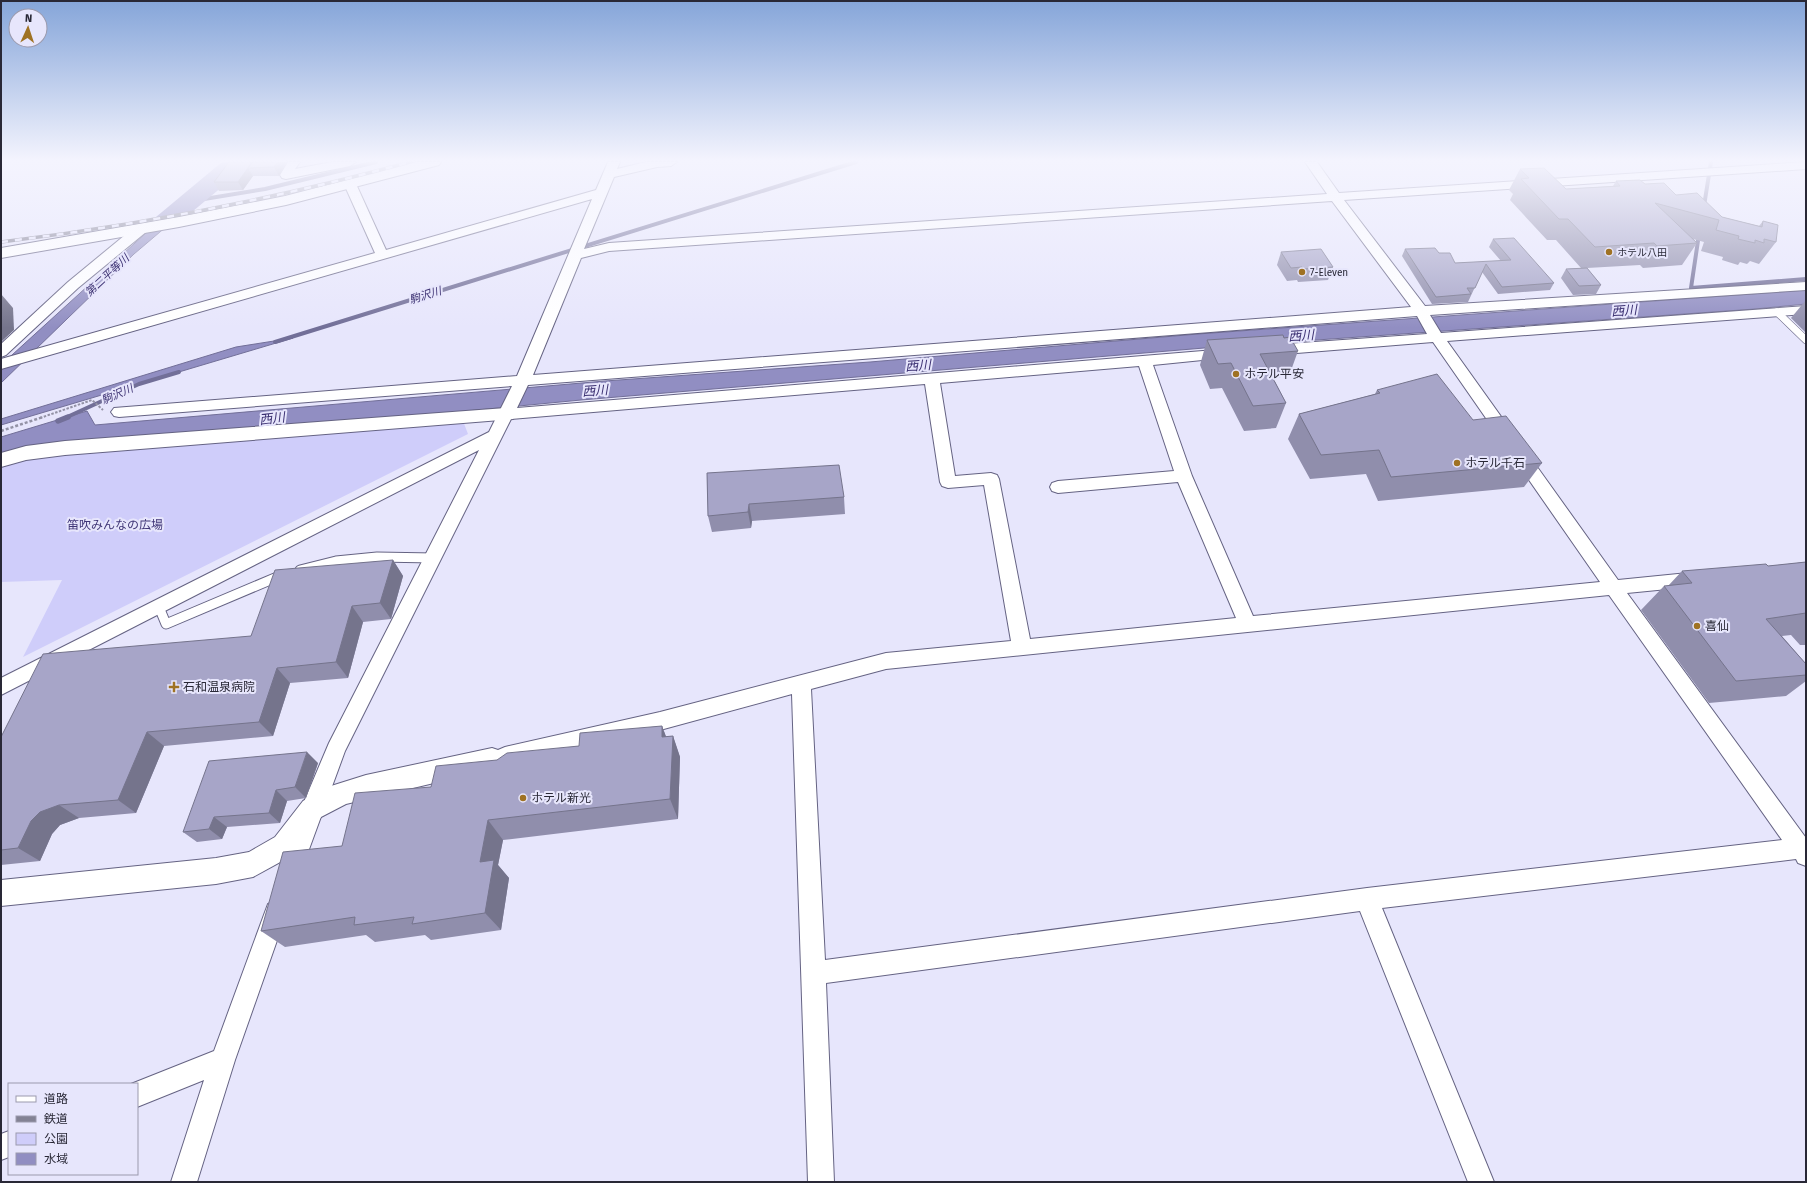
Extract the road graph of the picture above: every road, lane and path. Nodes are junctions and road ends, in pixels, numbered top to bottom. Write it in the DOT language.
graph roads {
  1 [pos="201,217"];
  2 [pos="365,217"];
  3 [pos="513,217"];
  4 [pos="590,217"];
  5 [pos="1036,217"];
  6 [pos="1350,217"];
  7 [pos="143,229"];
  8 [pos="577,250"];
  9 [pos="1,253"];
  10 [pos="382,254"];
  11 [pos="1806,286"];
  12 [pos="1806,310"];
  13 [pos="1777,312"];
  14 [pos="1423,314"];
  15 [pos="1437,337"];
  16 [pos="1806,340"];
  17 [pos="1,352"];
  18 [pos="1255,352"];
  19 [pos="1239,353"];
  20 [pos="1144,360"];
  21 [pos="1,364"];
  22 [pos="932,379"];
  23 [pos="521,384"];
  24 [pos="101,408"];
  25 [pos="508,411"];
  26 [pos="119,412"];
  27 [pos="1,431"];
  28 [pos="494,436"];
  29 [pos="1,460"];
  30 [pos="1184,476"];
  31 [pos="1058,487"];
  32 [pos="434,558"];
  33 [pos="1713,578"];
  34 [pos="1613,587"];
  35 [pos="160,607"];
  36 [pos="1248,626"];
  37 [pos="1022,648"];
  38 [pos="801,683"];
  39 [pos="1,687"];
  40 [pos="492,759"];
  41 [pos="312,809"];
  42 [pos="1804,851"];
  43 [pos="1,893"];
  44 [pos="1366,899"];
  45 [pos="814,973"];
  46 [pos="223,1060"];
  47 [pos="138,1094"];
  48 [pos="184,1182"];
  49 [pos="821,1182"];
  50 [pos="1481,1182"];
  1 -- 7 [label="street"];
  2 -- 10 [label="street"];
  3 -- 10 [label="street"];
  4 -- 8 [label="street"];
  5 -- 8 [label="street"];
  6 -- 14 [label="street"];
  7 -- 9 [label="street"];
  7 -- 17 [label="street"];
  8 -- 23 [label="street"];
  10 -- 21 [label="street"];
  11 -- 14 [label="street"];
  12 -- 13 [label="street"];
  13 -- 15 [label="street"];
  13 -- 16 [label="lane"];
  14 -- 15 [label="street"];
  14 -- 23 [label="street"];
  15 -- 18 [label="street"];
  15 -- 34 [label="street"];
  19 -- 20 [label="street"];
  20 -- 22 [label="street"];
  20 -- 30 [label="street"];
  22 -- 25 [label="street"];
  22 -- 37 [label="street"];
  23 -- 25 [label="street"];
  23 -- 26 [label="street"];
  24 -- 27 [label="path"];
  25 -- 28 [label="street"];
  25 -- 29 [label="street"];
  28 -- 32 [label="street"];
  28 -- 35 [label="street"];
  30 -- 31 [label="street"];
  30 -- 36 [label="street"];
  32 -- 35 [label="lane"];
  32 -- 41 [label="street"];
  33 -- 34 [label="street"];
  34 -- 36 [label="street"];
  34 -- 42 [label="street"];
  35 -- 39 [label="street"];
  36 -- 37 [label="street"];
  37 -- 38 [label="street"];
  38 -- 40 [label="street"];
  38 -- 45 [label="street"];
  40 -- 41 [label="street"];
  41 -- 43 [label="street"];
  41 -- 46 [label="street"];
  42 -- 44 [label="street"];
  44 -- 45 [label="street"];
  44 -- 50 [label="street"];
  45 -- 49 [label="street"];
  46 -- 47 [label="street"];
  46 -- 48 [label="street"];
}
